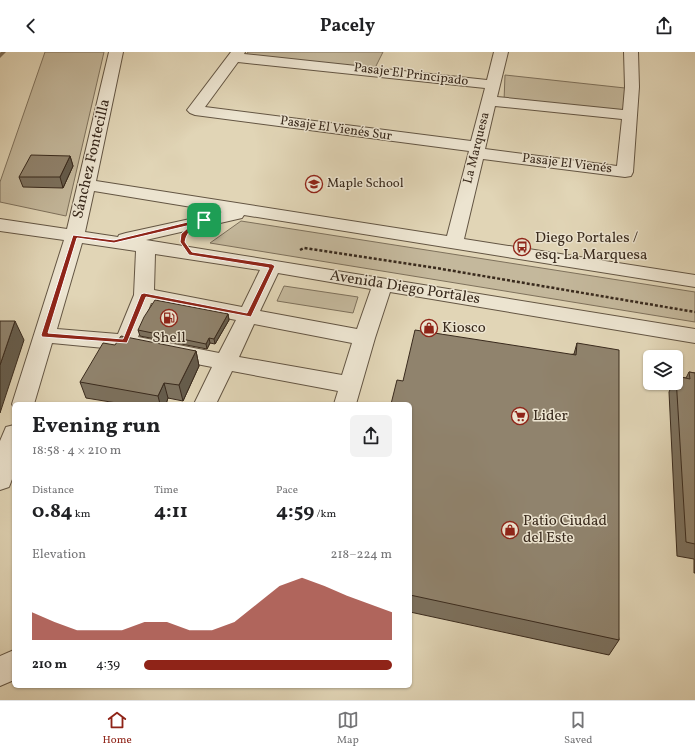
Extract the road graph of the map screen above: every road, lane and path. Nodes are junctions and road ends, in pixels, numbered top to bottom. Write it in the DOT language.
graph roads {
  1 [pos="116,52"];
  2 [pos="501,52"];
  3 [pos="631,52"];
  4 [pos="236,55"];
  5 [pos="493,85"];
  6 [pos="489,101"];
  7 [pos="630,115"];
  8 [pos="477,150"];
  9 [pos="87,185"];
  10 [pos="251,211"];
  11 [pos="204,220"];
  12 [pos="0,225"];
  13 [pos="75,236"];
  14 [pos="114,242"];
  15 [pos="454,243"];
  16 [pos="146,246"];
  17 [pos="191,254"];
  18 [pos="274,267"];
  19 [pos="695,281"];
  20 [pos="382,285"];
  21 [pos="144,294"];
  22 [pos="695,312"];
  23 [pos="249,315"];
  24 [pos="44,335"];
  25 [pos="695,336"];
  26 [pos="364,338"];
  27 [pos="125,342"];
  28 [pos="225,362"];
  29 [pos="347,394"];
  30 [pos="24,402"];
  31 [pos="206,402"];
  32 [pos="12,441"];
  33 [pos="0,480"];
  34 [pos="0,486"];
  35 [pos="12,487"];
  36 [pos="12,666"];
  37 [pos="0,671"];
  1 -- 9 [label="street, Sánchez Fontecilla"];
  2 -- 5 [label="street, La Marquesa"];
  3 -- 7 [label="street, Pasaje El Vienés"];
  4 -- 5 [label="street, Pasaje El Principado"];
  4 -- 8 [label="street, Pasaje El Vienés Sur"];
  5 -- 6 [label="street, La Marquesa"];
  6 -- 7 [label="street"];
  6 -- 8 [label="street, La Marquesa"];
  7 -- 8 [label="street, Pasaje El Vienés"];
  8 -- 15 [label="street, La Marquesa"];
  9 -- 10 [label="street, Avenida Diego Portales"];
  9 -- 13 [label="street, Sánchez Fontecilla"];
  10 -- 11 [label="street, Avenida Diego Portales"];
  10 -- 15 [label="street, Avenida Diego Portales"];
  11 -- 14 [label="street, Avenida Diego Portales"];
  11 -- 17 [label="street"];
  12 -- 13 [label="street, Avenida Diego Portales"];
  13 -- 14 [label="street, Avenida Diego Portales"];
  13 -- 24 [label="street, Sánchez Fontecilla"];
  14 -- 16 [label="street, Avenida Diego Portales"];
  15 -- 19 [label="street, Avenida Diego Portales"];
  16 -- 17 [label="street, Avenida Diego Portales"];
  16 -- 21 [label="street"];
  17 -- 18 [label="street, Avenida Diego Portales"];
  18 -- 20 [label="street, Avenida Diego Portales"];
  18 -- 22 [label="path"];
  18 -- 23 [label="street"];
  20 -- 25 [label="street, Avenida Diego Portales"];
  20 -- 26 [label="street"];
  21 -- 23 [label="street"];
  21 -- 27 [label="street"];
  23 -- 26 [label="street"];
  23 -- 28 [label="street"];
  24 -- 27 [label="street"];
  24 -- 30 [label="street, Sánchez Fontecilla"];
  26 -- 29 [label="street"];
  27 -- 28 [label="street"];
  28 -- 29 [label="street"];
  28 -- 31 [label="street"];
  32 -- 33 [label="street"];
  34 -- 35 [label="street"];
  36 -- 37 [label="street"];
}
